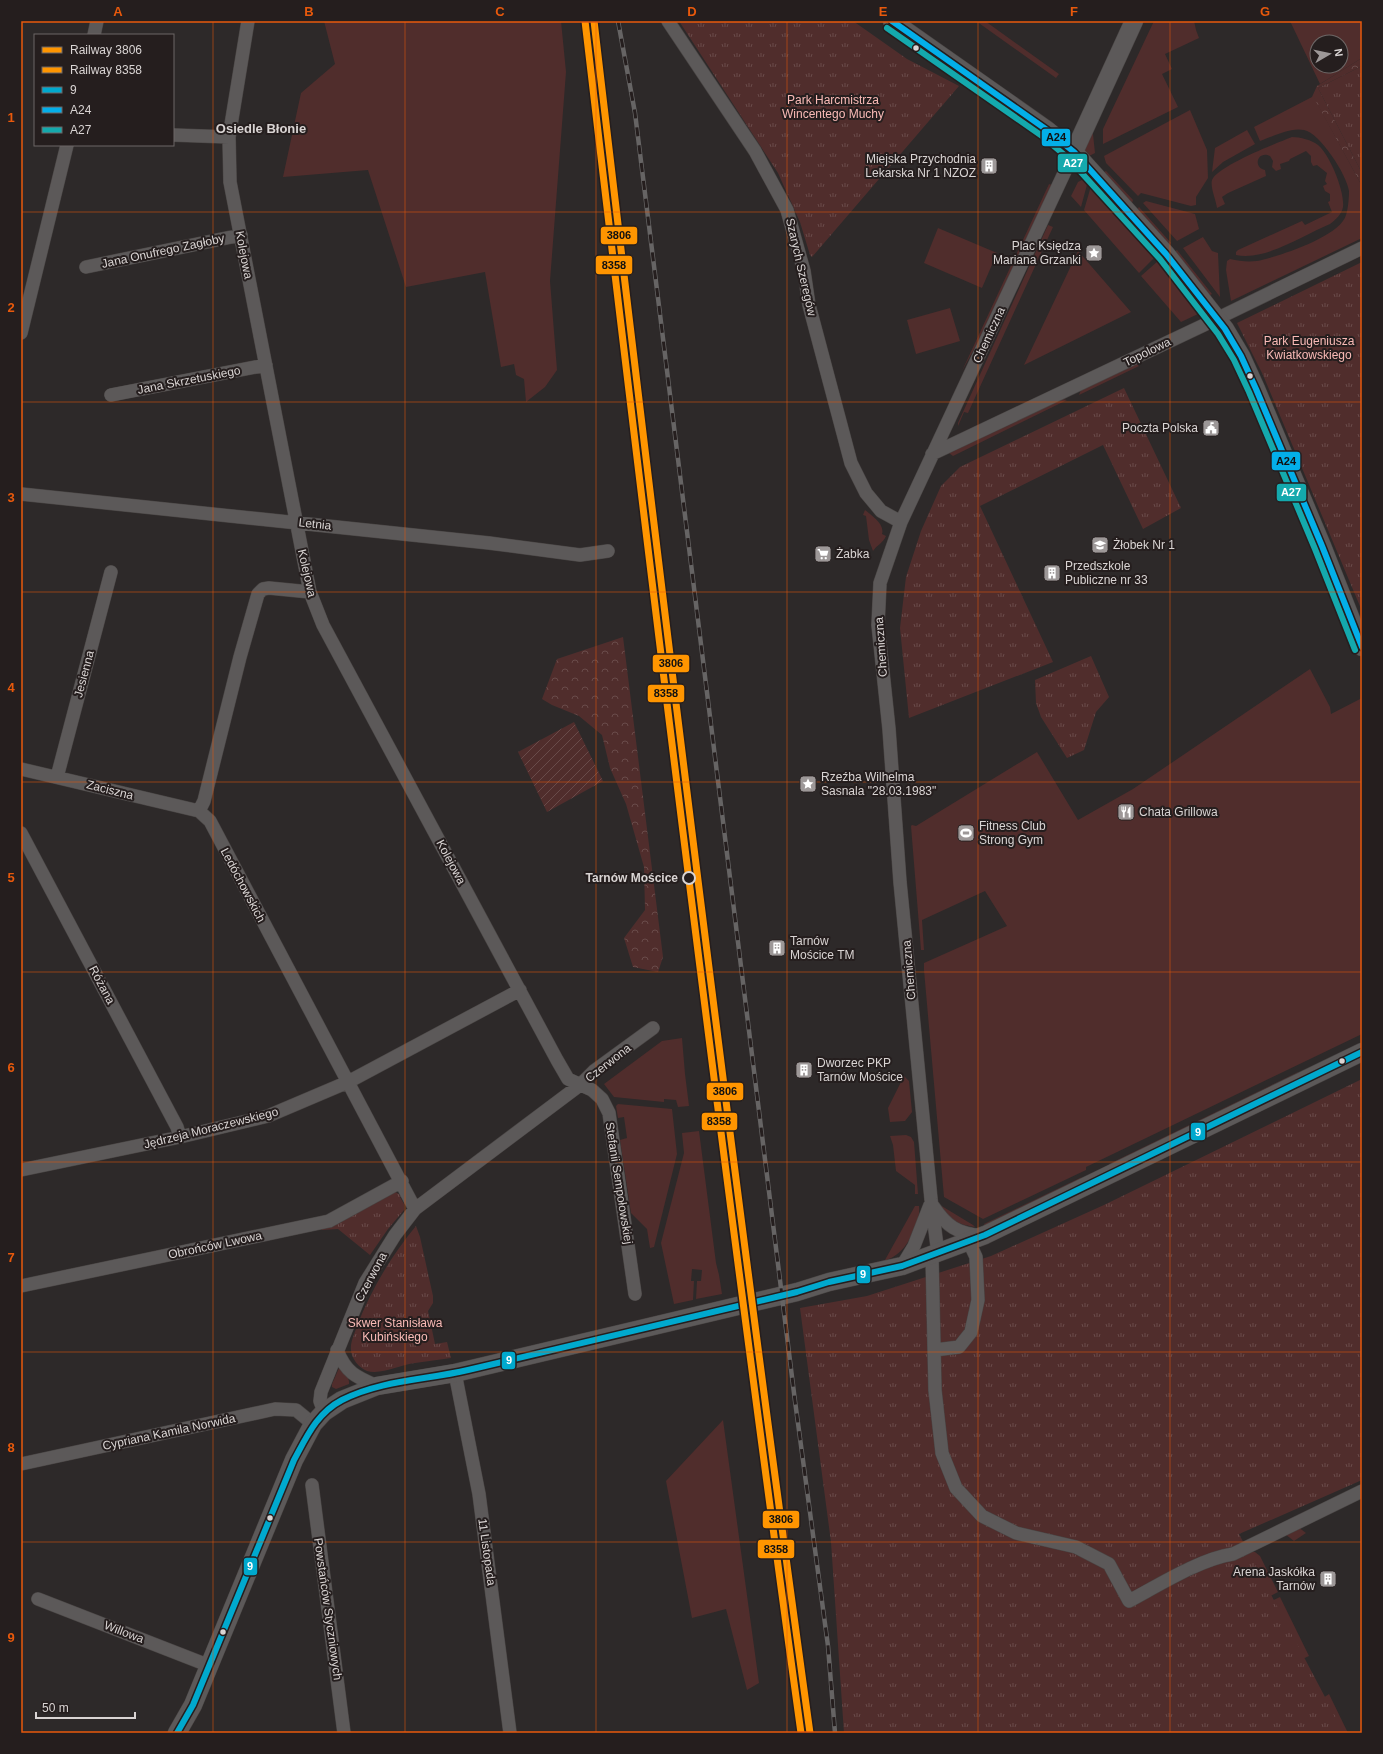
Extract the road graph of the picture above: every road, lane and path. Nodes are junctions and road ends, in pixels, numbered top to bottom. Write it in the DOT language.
graph roads {
  1 [pos="97,21"];
  2 [pos="248,21"];
  3 [pos="668,21"];
  4 [pos="892,21"];
  5 [pos="1134,21"];
  6 [pos="94,34"];
  7 [pos="174,135"];
  8 [pos="229,137"];
  9 [pos="67,146"];
  10 [pos="1074,152"];
  11 [pos="241,235"];
  12 [pos="1362,248"];
  13 [pos="86,267"];
  14 [pos="1217,319"];
  15 [pos="21,333"];
  16 [pos="266,364"];
  17 [pos="111,395"];
  18 [pos="932,454"];
  19 [pos="21,494"];
  20 [pos="296,522"];
  21 [pos="901,522"];
  22 [pos="608,551"];
  23 [pos="111,572"];
  24 [pos="310,592"];
  25 [pos="1362,646"];
  26 [pos="21,769"];
  27 [pos="57,777"];
  28 [pos="199,811"];
  29 [pos="21,833"];
  30 [pos="520,990"];
  31 [pos="654,1028"];
  32 [pos="1362,1052"];
  33 [pos="348,1082"];
  34 [pos="580,1085"];
  35 [pos="180,1137"];
  36 [pos="21,1170"];
  37 [pos="402,1181"];
  38 [pos="931,1203"];
  39 [pos="415,1209"];
  40 [pos="976,1239"];
  41 [pos="935,1255"];
  42 [pos="902,1266"];
  43 [pos="21,1286"];
  44 [pos="635,1294"];
  45 [pos="337,1350"];
  46 [pos="934,1350"];
  47 [pos="455,1373"];
  48 [pos="377,1386"];
  49 [pos="318,1418"];
  50 [pos="21,1464"];
  51 [pos="312,1485"];
  52 [pos="1362,1492"];
  53 [pos="38,1599"];
  54 [pos="210,1666"];
  55 [pos="177,1733"];
  56 [pos="344,1733"];
  57 [pos="510,1733"];
  1 -- 6 [label="street"];
  2 -- 8 [label="street, Kolejowa"];
  3 -- 21 [label="street, Szarych Szeregów"];
  4 -- 10 [label="main road"];
  5 -- 10 [label="main road, Chemiczna"];
  7 -- 8 [label="street"];
  8 -- 11 [label="street, Kolejowa"];
  9 -- 15 [label="street"];
  10 -- 14 [label="main road"];
  10 -- 18 [label="street, Chemiczna"];
  11 -- 13 [label="street, Jana Onufrego Zagłoby"];
  11 -- 16 [label="street, Kolejowa"];
  12 -- 14 [label="street, Topolowa"];
  14 -- 18 [label="street, Topolowa"];
  14 -- 25 [label="main road"];
  16 -- 17 [label="street, Jana Skrzetuskiego"];
  16 -- 20 [label="street, Kolejowa"];
  18 -- 21 [label="street, Chemiczna"];
  19 -- 20 [label="street, Letnia"];
  20 -- 22 [label="street, Letnia"];
  20 -- 24 [label="street, Kolejowa"];
  21 -- 38 [label="street, Chemiczna"];
  23 -- 27 [label="street, Jesienna"];
  24 -- 28 [label="street"];
  24 -- 30 [label="street, Kolejowa"];
  26 -- 27 [label="street, Zaciszna"];
  27 -- 28 [label="street, Zaciszna"];
  28 -- 33 [label="street, Ledóchowskich"];
  29 -- 35 [label="street, Różana"];
  30 -- 33 [label="street, Jędrzeja Moraczewskiego"];
  30 -- 34 [label="street, Kolejowa"];
  31 -- 34 [label="street, Czerwona"];
  32 -- 40 [label="main road"];
  33 -- 35 [label="street, Jędrzeja Moraczewskiego"];
  33 -- 37 [label="street, Ledóchowskich"];
  34 -- 39 [label="street, Czerwona"];
  34 -- 44 [label="street, Stefanii Sempołowskiej"];
  35 -- 36 [label="street, Jędrzeja Moraczewskiego"];
  37 -- 39 [label="street, Ledóchowskich"];
  37 -- 43 [label="street, Obrońców Lwowa"];
  38 -- 40 [label="street"];
  38 -- 41 [label="street, Chemiczna"];
  38 -- 42 [label="street"];
  39 -- 45 [label="street, Czerwona"];
  40 -- 41 [label="main road"];
  40 -- 46 [label="street"];
  41 -- 42 [label="main road"];
  41 -- 46 [label="street, Chemiczna"];
  42 -- 47 [label="main road"];
  45 -- 48 [label="street"];
  45 -- 49 [label="street, Czerwona"];
  46 -- 52 [label="street, Chemiczna"];
  47 -- 48 [label="main road"];
  47 -- 57 [label="street, 11 Listopada"];
  48 -- 49 [label="main road"];
  49 -- 50 [label="street, Cypriana Kamila Norwida"];
  49 -- 54 [label="main road"];
  51 -- 56 [label="street, Powstańców Styczniowych"];
  53 -- 54 [label="street, Willowa"];
  54 -- 55 [label="main road"];
}
